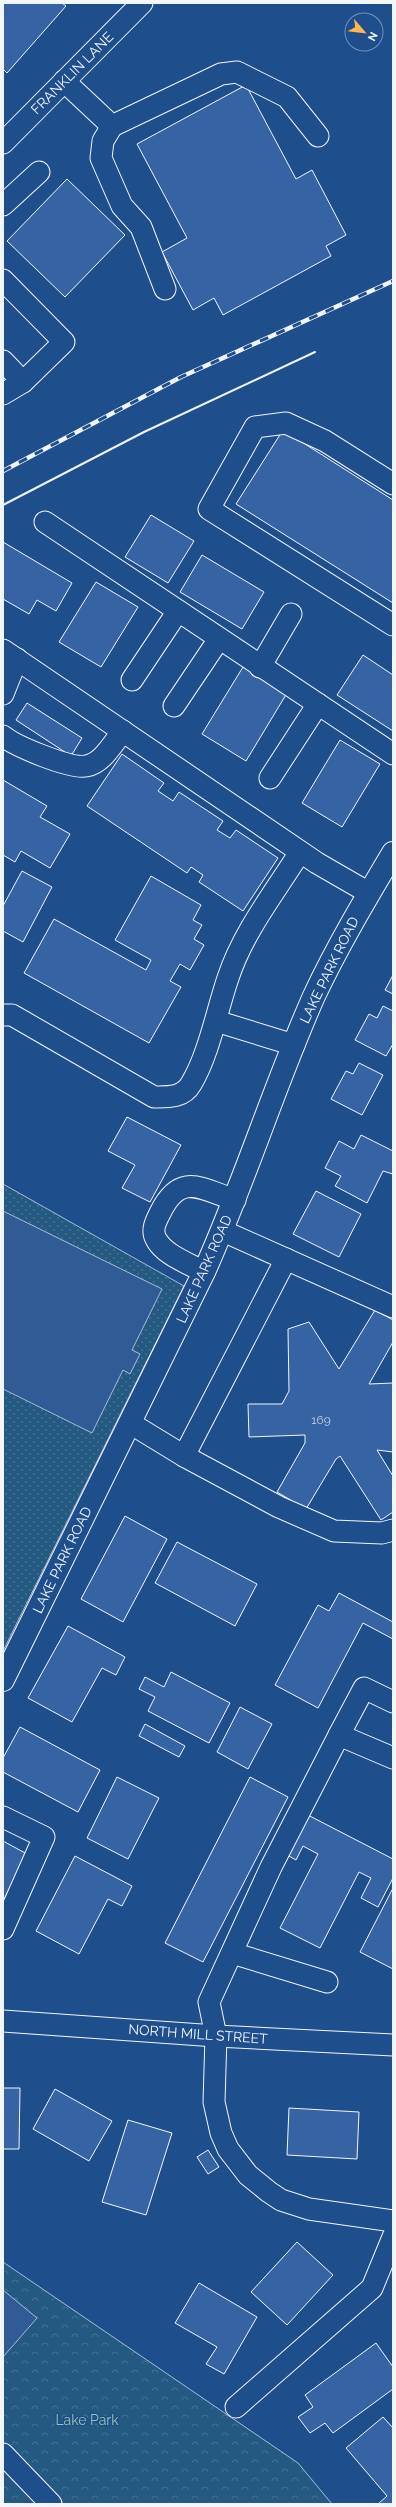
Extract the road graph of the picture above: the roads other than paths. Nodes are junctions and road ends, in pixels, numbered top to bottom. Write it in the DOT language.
graph roads {
  1 [pos="142,3"];
  2 [pos="64,81"];
  3 [pos="112,126"];
  4 [pos="318,136"];
  5 [pos="3,143"];
  6 [pos="39,172"];
  7 [pos="3,205"];
  8 [pos="3,280"];
  9 [pos="165,289"];
  10 [pos="3,361"];
  11 [pos="23,382"];
  12 [pos="3,394"];
  13 [pos="393,484"];
  14 [pos="44,522"];
  15 [pos="178,611"];
  16 [pos="291,614"];
  17 [pos="393,625"];
  18 [pos="218,639"];
  19 [pos="10,654"];
  20 [pos="260,667"];
  21 [pos="132,680"];
  22 [pos="3,694"];
  23 [pos="318,704"];
  24 [pos="174,706"];
  25 [pos="122,731"];
  26 [pos="3,736"];
  27 [pos="393,754"];
  28 [pos="270,778"];
  29 [pos="300,852"];
  30 [pos="393,853"];
  31 [pos="369,893"];
  32 [pos="3,1015"];
  33 [pos="216,1021"];
  34 [pos="294,1045"];
  35 [pos="234,1200"];
  36 [pos="223,1231"];
  37 [pos="286,1259"];
  38 [pos="204,1272"];
  39 [pos="393,1307"];
  40 [pos="130,1423"];
  41 [pos="184,1456"];
  42 [pos="393,1530"];
  43 [pos="3,1680"];
  44 [pos="393,1702"];
  45 [pos="340,1735"];
  46 [pos="393,1758"];
  47 [pos="3,1818"];
  48 [pos="3,1929"];
  49 [pos="232,1953"];
  50 [pos="327,1982"];
  51 [pos="3,2021"];
  52 [pos="216,2036"];
  53 [pos="393,2045"];
  54 [pos="393,2221"];
  55 [pos="393,2237"];
  56 [pos="236,2407"];
  57 [pos="3,2454"];
  58 [pos="51,2504"];
  1 -- 2 [label="street, FRANKLIN LANE"];
  2 -- 3 [label="street"];
  2 -- 5 [label="street, FRANKLIN LANE"];
  3 -- 4 [label="street"];
  3 -- 9 [label="street"];
  6 -- 7 [label="street"];
  8 -- 11 [label="street"];
  10 -- 11 [label="street"];
  11 -- 12 [label="street"];
  13 -- 17 [label="street"];
  14 -- 15 [label="street"];
  15 -- 18 [label="street"];
  15 -- 21 [label="street"];
  16 -- 20 [label="street"];
  18 -- 20 [label="street"];
  18 -- 24 [label="street"];
  19 -- 22 [label="street"];
  19 -- 25 [label="street"];
  20 -- 23 [label="street"];
  23 -- 27 [label="street"];
  23 -- 28 [label="street"];
  25 -- 26 [label="street"];
  25 -- 29 [label="street"];
  29 -- 31 [label="street"];
  29 -- 33 [label="street"];
  30 -- 31 [label="main road, LAKE PARK ROAD"];
  31 -- 34 [label="main road, LAKE PARK ROAD"];
  32 -- 33 [label="street"];
  33 -- 34 [label="street"];
  34 -- 35 [label="main road, LAKE PARK ROAD"];
  35 -- 36 [label="main road, LAKE PARK ROAD"];
  35 -- 38 [label="street"];
  36 -- 37 [label="street"];
  36 -- 38 [label="main road, LAKE PARK ROAD"];
  37 -- 39 [label="street"];
  37 -- 41 [label="street"];
  38 -- 40 [label="main road, LAKE PARK ROAD"];
  40 -- 41 [label="street"];
  40 -- 43 [label="main road, LAKE PARK ROAD"];
  41 -- 42 [label="street"];
  44 -- 45 [label="street"];
  45 -- 46 [label="street"];
  45 -- 49 [label="street"];
  47 -- 48 [label="street"];
  49 -- 50 [label="street"];
  49 -- 52 [label="street"];
  51 -- 52 [label="street, NORTH MILL STREET"];
  52 -- 53 [label="street, NORTH MILL STREET"];
  52 -- 54 [label="street"];
  55 -- 56 [label="street"];
  57 -- 58 [label="street"];
}
